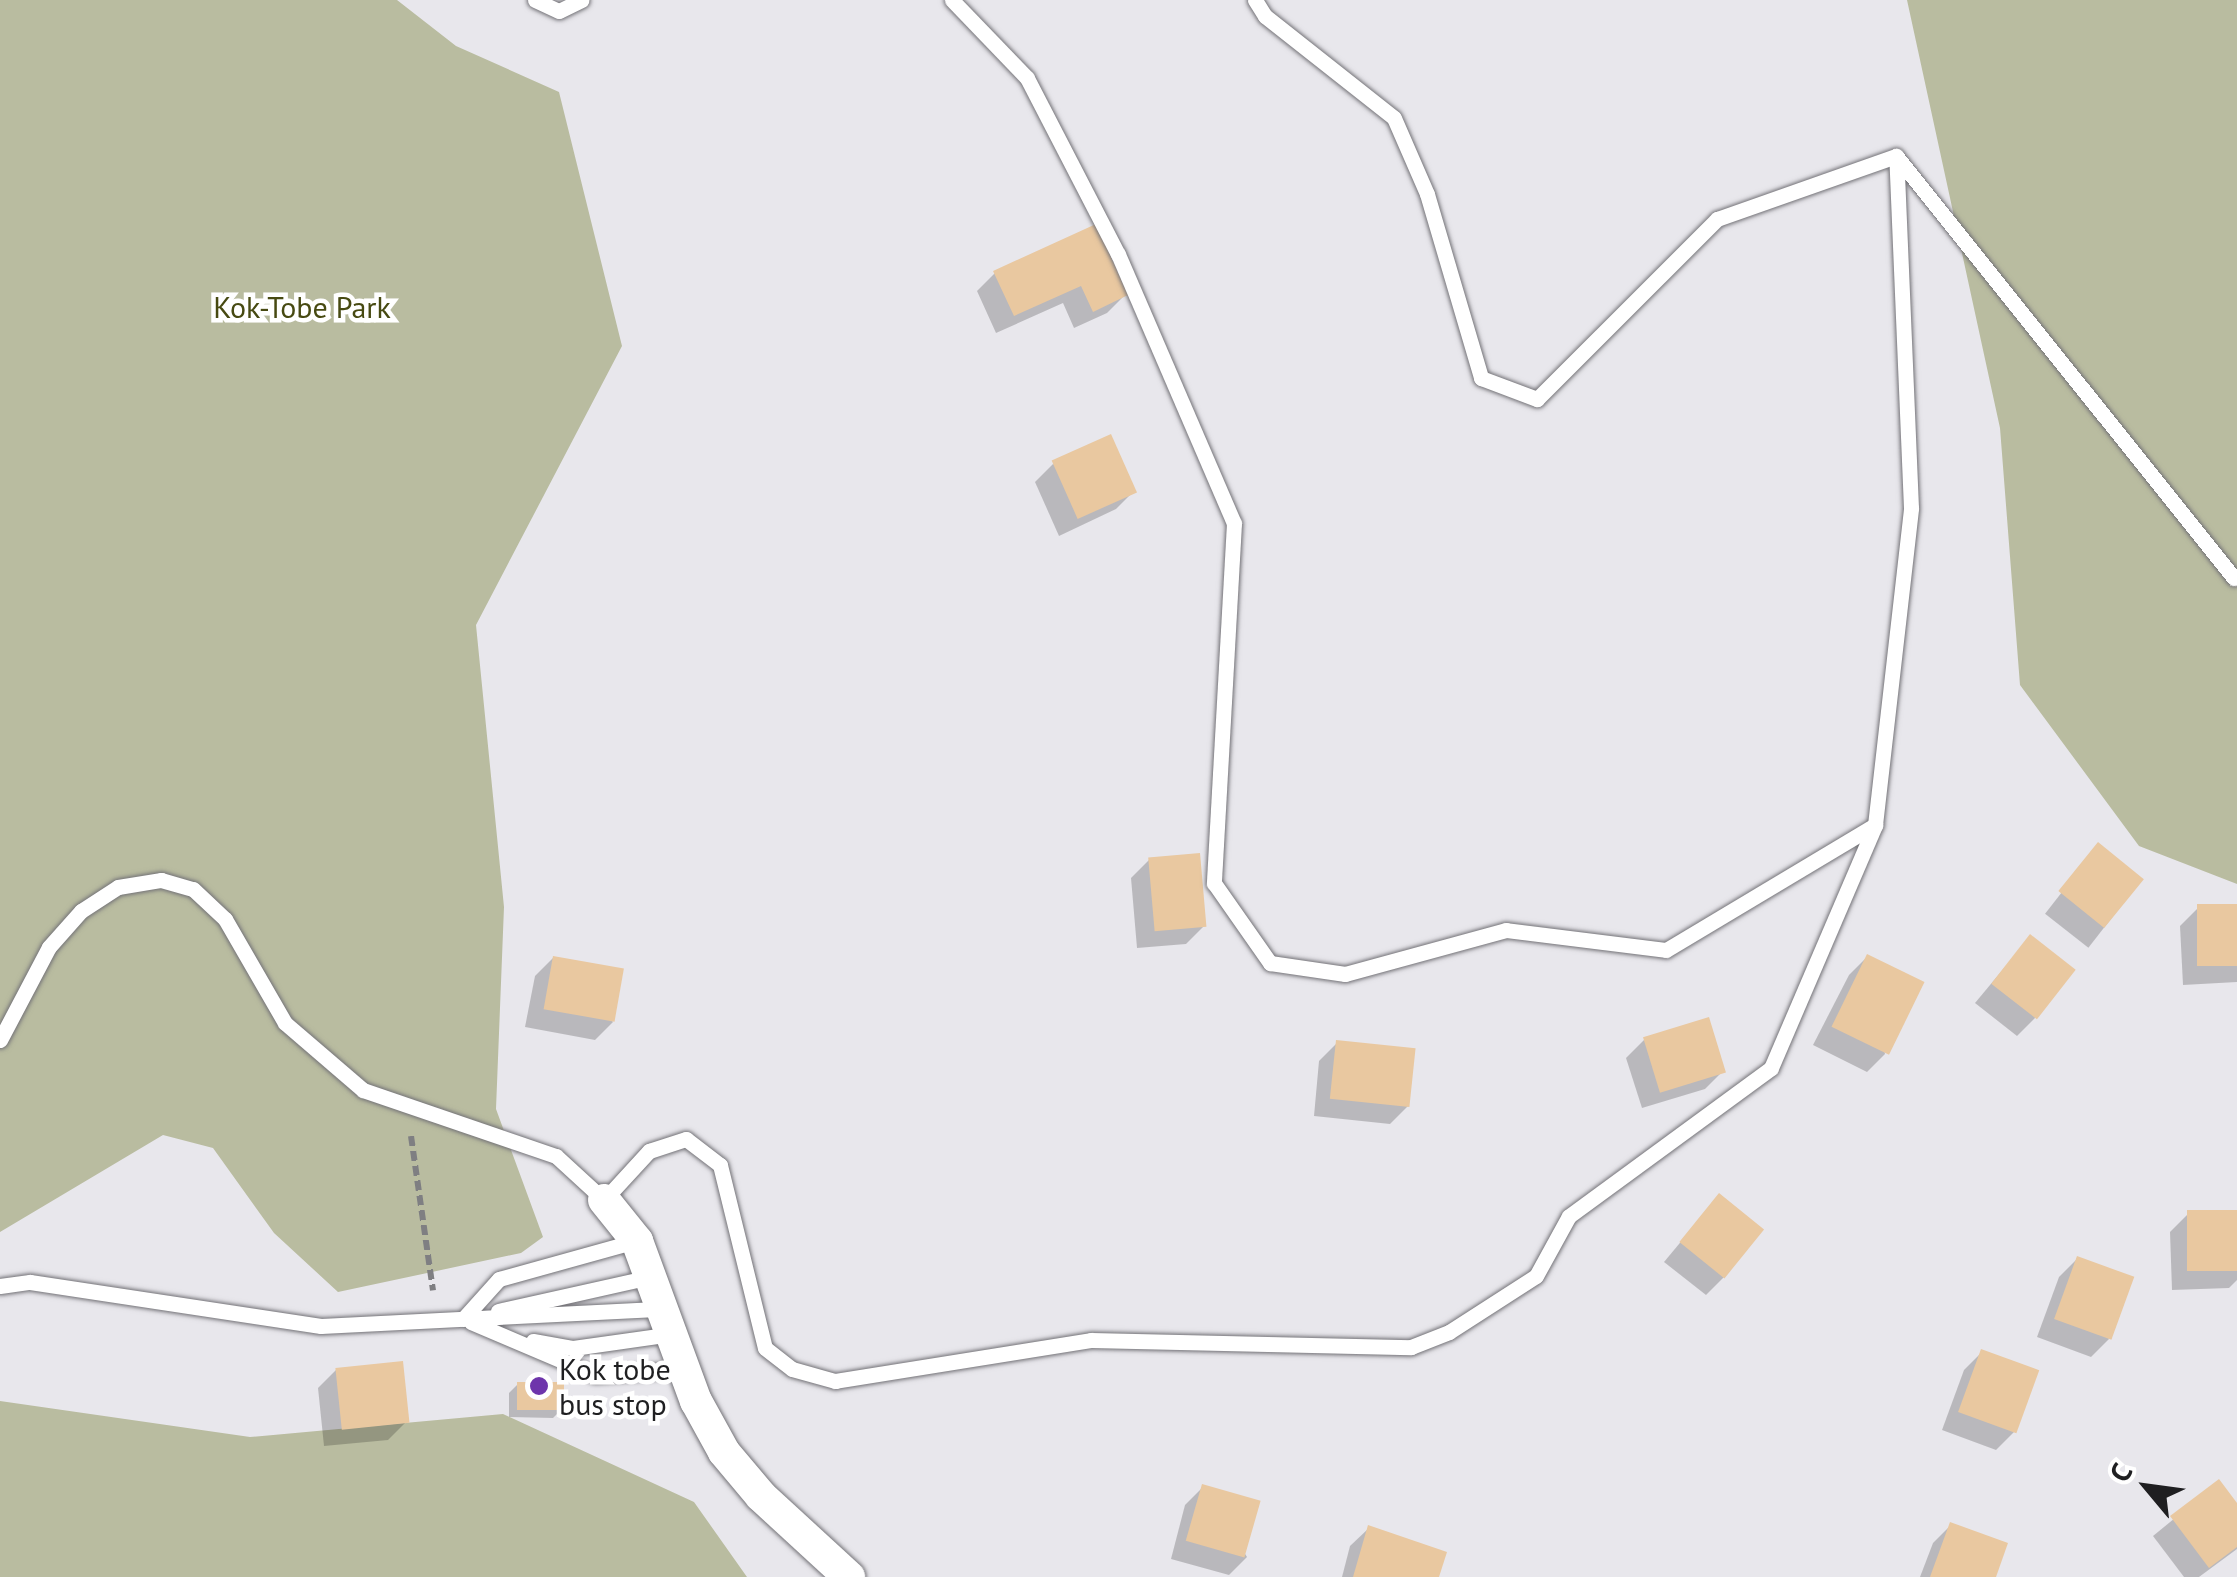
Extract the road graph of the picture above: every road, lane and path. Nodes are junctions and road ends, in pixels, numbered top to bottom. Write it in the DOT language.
graph roads {
  1 [pos="535,0"];
  2 [pos="582,0"];
  3 [pos="952,0"];
  4 [pos="1255,0"];
  5 [pos="1896,156"];
  6 [pos="2234,578"];
  7 [pos="1875,825"];
  8 [pos="0,1040"];
  9 [pos="411,1136"];
  10 [pos="604,1200"];
  11 [pos="637,1241"];
  12 [pos="650,1276"];
  13 [pos="0,1286"];
  14 [pos="433,1290"];
  15 [pos="463,1319"];
  16 [pos="666,1321"];
  17 [pos="509,1337"];
  18 [pos="684,1369"];
  19 [pos="849,1577"];
  1 -- 2 [label="lane"];
  3 -- 7 [label="lane"];
  4 -- 5 [label="lane"];
  5 -- 6 [label="lane"];
  5 -- 7 [label="lane"];
  7 -- 10 [label="lane"];
  8 -- 10 [label="lane"];
  9 -- 14 [label="path"];
  10 -- 11 [label="street"];
  11 -- 12 [label="street"];
  11 -- 15 [label="lane"];
  12 -- 15 [label="lane"];
  12 -- 16 [label="street"];
  13 -- 15 [label="lane"];
  15 -- 16 [label="lane"];
  15 -- 17 [label="lane"];
  16 -- 17 [label="lane"];
  16 -- 18 [label="street"];
  17 -- 18 [label="lane"];
  18 -- 19 [label="street"];
}
